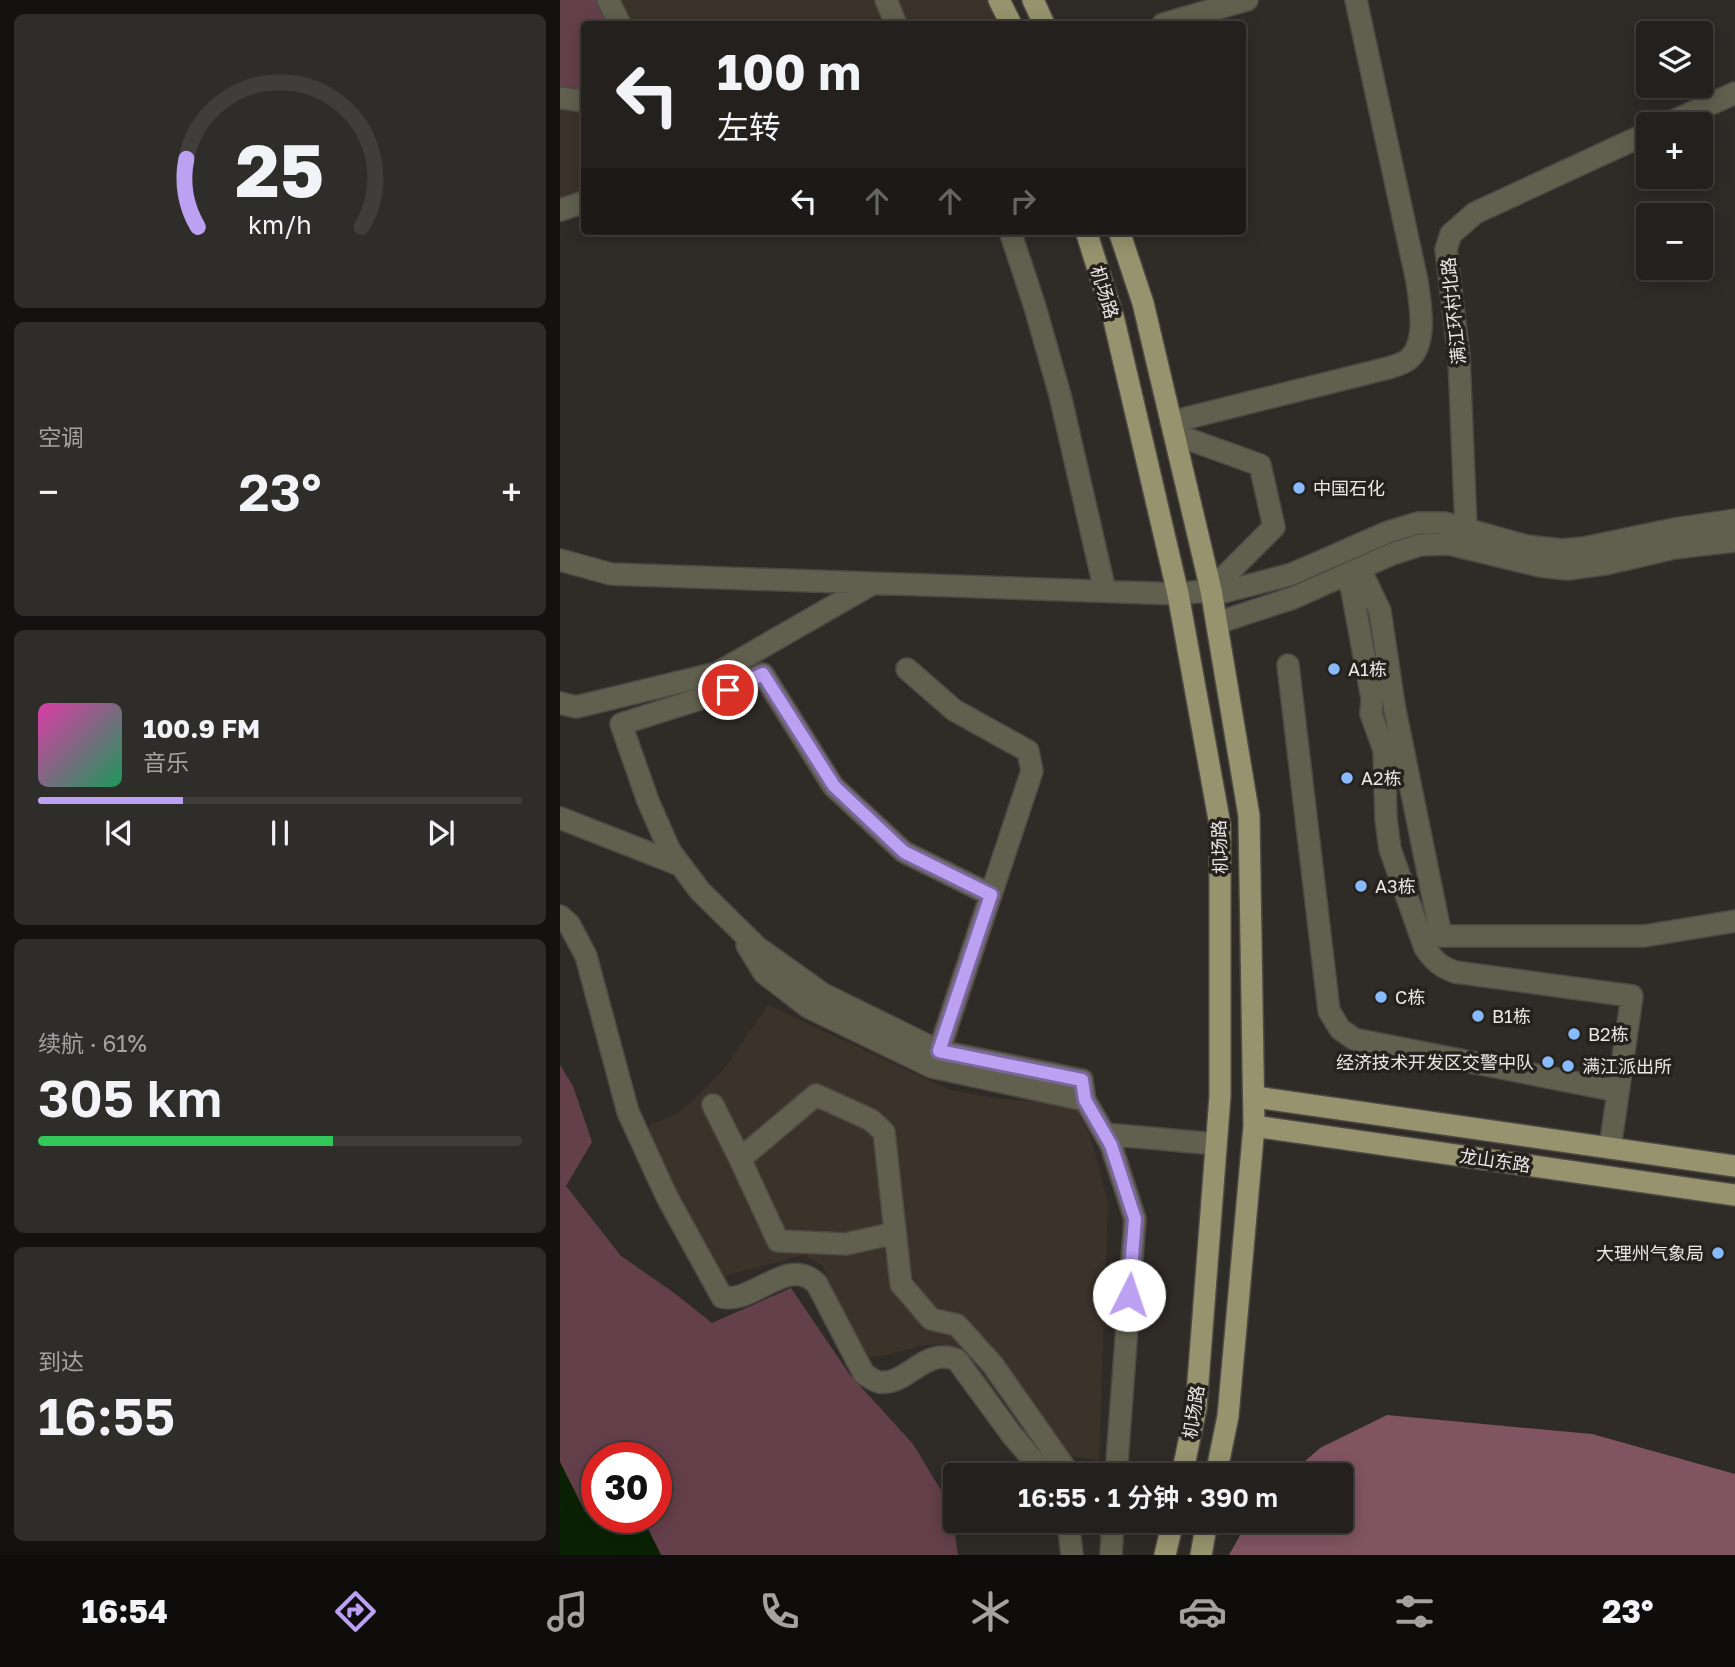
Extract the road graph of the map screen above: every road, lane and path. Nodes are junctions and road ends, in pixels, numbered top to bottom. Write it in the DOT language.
graph roads {
  1 [pos="608,0"];
  2 [pos="886,0"];
  3 [pos="999,0"];
  4 [pos="1033,0"];
  5 [pos="1247,0"];
  6 [pos="1356,0"];
  7 [pos="618,21"];
  8 [pos="896,21"];
  9 [pos="1010,21"];
  10 [pos="1043,21"];
  11 [pos="1174,21"];
  12 [pos="1735,93"];
  13 [pos="560,98"];
  14 [pos="581,102"];
  15 [pos="1693,112"];
  16 [pos="1636,139"];
  17 [pos="581,203"];
  18 [pos="560,210"];
  19 [pos="1011,235"];
  20 [pos="1087,235"];
  21 [pos="1120,235"];
  22 [pos="1172,428"];
  23 [pos="1735,520"];
  24 [pos="1466,529"];
  25 [pos="1735,541"];
  26 [pos="560,560"];
  27 [pos="1354,572"];
  28 [pos="873,584"];
  29 [pos="1105,591"];
  30 [pos="1211,593"];
  31 [pos="1178,594"];
  32 [pos="1217,623"];
  33 [pos="1288,666"];
  34 [pos="908,669"];
  35 [pos="560,703"];
  36 [pos="560,818"];
  37 [pos="680,865"];
  38 [pos="991,895"];
  39 [pos="560,916"];
  40 [pos="1735,921"];
  41 [pos="737,928"];
  42 [pos="939,1051"];
  43 [pos="1618,1091"];
  44 [pos="1255,1097"];
  45 [pos="1085,1100"];
  46 [pos="713,1105"];
  47 [pos="1316,1106"];
  48 [pos="1254,1126"];
  49 [pos="1105,1134"];
  50 [pos="1312,1134"];
  51 [pos="1216,1144"];
  52 [pos="1610,1148"];
  53 [pos="740,1159"];
  54 [pos="1735,1166"];
  55 [pos="1735,1195"];
  56 [pos="895,1233"];
  57 [pos="1036,1463"];
  58 [pos="1062,1463"];
  59 [pos="1117,1463"];
  60 [pos="1185,1463"];
  61 [pos="1218,1463"];
  62 [pos="1069,1533"];
  63 [pos="1170,1533"];
  64 [pos="1206,1533"];
  65 [pos="1072,1555"];
  66 [pos="1166,1555"];
  67 [pos="1201,1555"];
  1 -- 7 [label="street"];
  2 -- 8 [label="street"];
  3 -- 9 [label="main road"];
  4 -- 10 [label="main road"];
  5 -- 11 [label="street"];
  6 -- 22 [label="street"];
  12 -- 15 [label="street"];
  13 -- 14 [label="street"];
  16 -- 24 [label="street, 满江环村北路"];
  17 -- 18 [label="street"];
  19 -- 29 [label="street"];
  20 -- 31 [label="main road, 机场路"];
  21 -- 22 [label="main road, 机场路"];
  22 -- 30 [label="main road, 机场路"];
  22 -- 30 [label="street"];
  23 -- 24 [label="street"];
  24 -- 30 [label="street"];
  25 -- 27 [label="street"];
  26 -- 28 [label="street"];
  27 -- 32 [label="street"];
  27 -- 40 [label="street"];
  27 -- 43 [label="street"];
  28 -- 29 [label="street"];
  28 -- 35 [label="street"];
  29 -- 31 [label="street"];
  30 -- 31 [label="street"];
  30 -- 32 [label="main road, 机场路"];
  31 -- 51 [label="main road, 机场路"];
  32 -- 44 [label="main road, 机场路"];
  33 -- 43 [label="street"];
  34 -- 38 [label="street"];
  36 -- 37 [label="street"];
  37 -- 38 [label="street"];
  37 -- 41 [label="street"];
  38 -- 42 [label="street"];
  39 -- 57 [label="street"];
  41 -- 42 [label="street"];
  41 -- 45 [label="street"];
  42 -- 45 [label="street"];
  43 -- 52 [label="street"];
  44 -- 47 [label="main road, 龙山东路"];
  44 -- 48 [label="main road, 机场路"];
  45 -- 49 [label="street"];
  46 -- 53 [label="street"];
  47 -- 50 [label="main road"];
  47 -- 52 [label="main road, 龙山东路"];
  48 -- 50 [label="main road, 龙山东路"];
  48 -- 61 [label="main road, 机场路"];
  49 -- 51 [label="street"];
  49 -- 59 [label="street"];
  50 -- 55 [label="main road, 龙山东路"];
  51 -- 60 [label="main road, 机场路"];
  52 -- 54 [label="main road, 龙山东路"];
  53 -- 56 [label="street"];
  53 -- 56 [label="street"];
  56 -- 58 [label="street"];
  62 -- 65 [label="street"];
  63 -- 66 [label="main road"];
  64 -- 67 [label="main road"];
}
